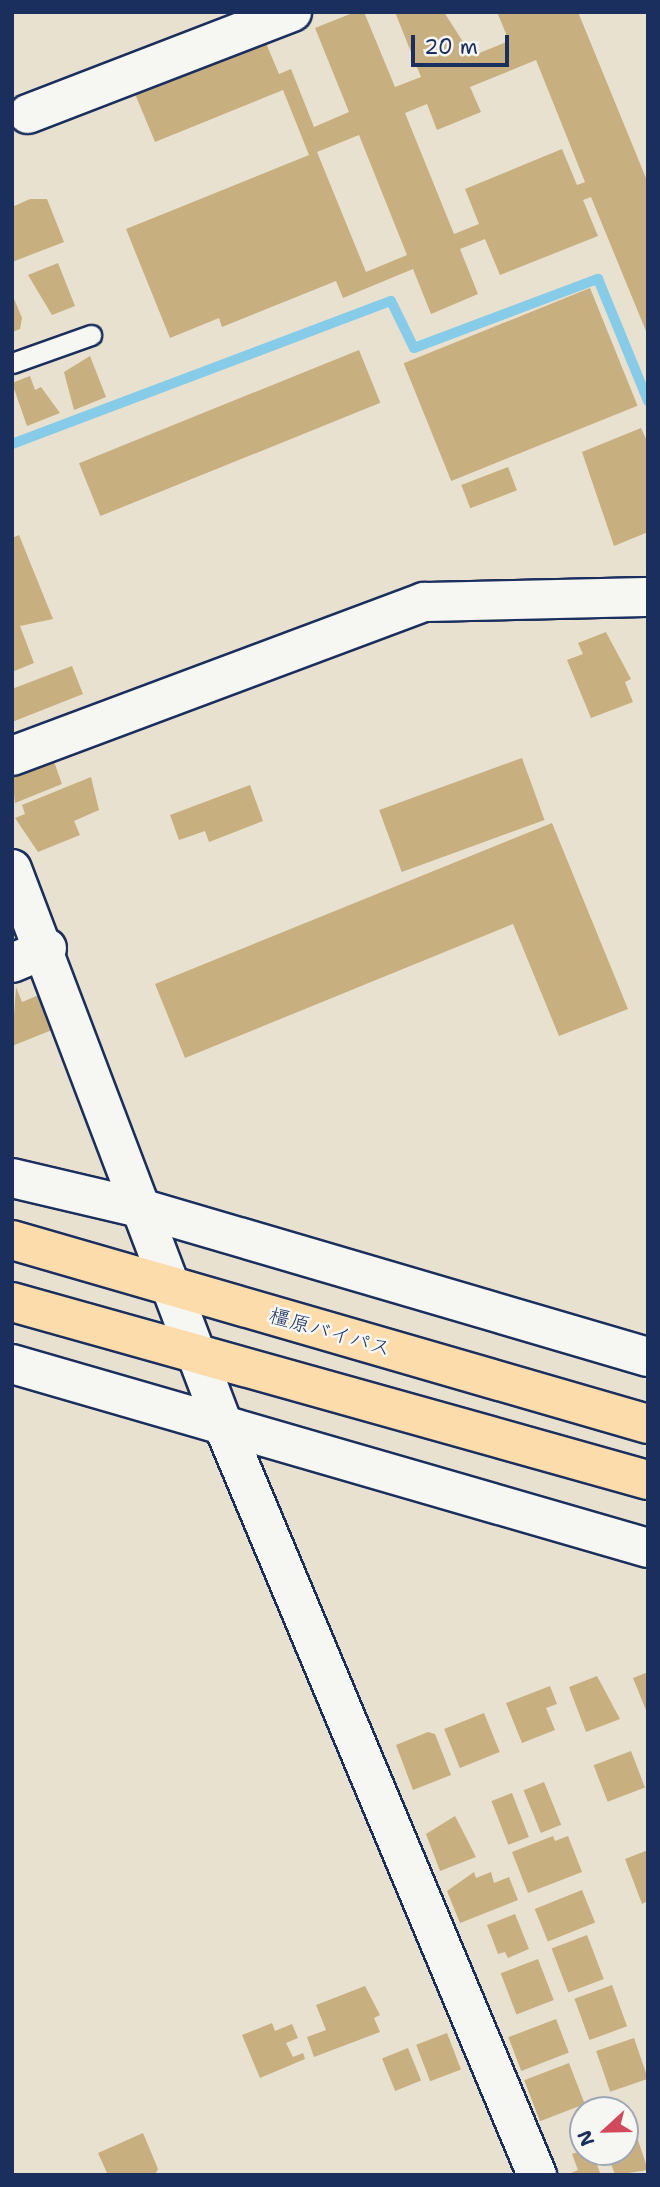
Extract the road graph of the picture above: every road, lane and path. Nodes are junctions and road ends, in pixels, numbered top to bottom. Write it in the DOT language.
graph roads {
  1 [pos="292,12"];
  2 [pos="28,114"];
  3 [pos="91,335"];
  4 [pos="12,363"];
  5 [pos="648,597"];
  6 [pos="12,756"];
  7 [pos="12,869"];
  8 [pos="47,948"];
  9 [pos="12,963"];
  10 [pos="12,1178"];
  11 [pos="140,1208"];
  12 [pos="12,1240"];
  13 [pos="171,1286"];
  14 [pos="12,1302"];
  15 [pos="195,1353"];
  16 [pos="648,1357"];
  17 [pos="12,1364"];
  18 [pos="648,1424"];
  19 [pos="224,1427"];
  20 [pos="648,1480"];
  21 [pos="648,1548"];
  22 [pos="537,2175"];
  1 -- 2 [label="street"];
  3 -- 4 [label="lane"];
  5 -- 6 [label="street"];
  7 -- 8 [label="street"];
  8 -- 9 [label="street"];
  8 -- 11 [label="street"];
  10 -- 11 [label="street"];
  11 -- 13 [label="street"];
  11 -- 16 [label="street"];
  12 -- 13 [label="highway, 橿原バイパス"];
  13 -- 15 [label="street"];
  13 -- 18 [label="highway, 橿原バイパス"];
  14 -- 15 [label="highway"];
  15 -- 19 [label="street"];
  15 -- 20 [label="highway"];
  17 -- 19 [label="street"];
  19 -- 21 [label="street"];
  19 -- 22 [label="street"];
}
